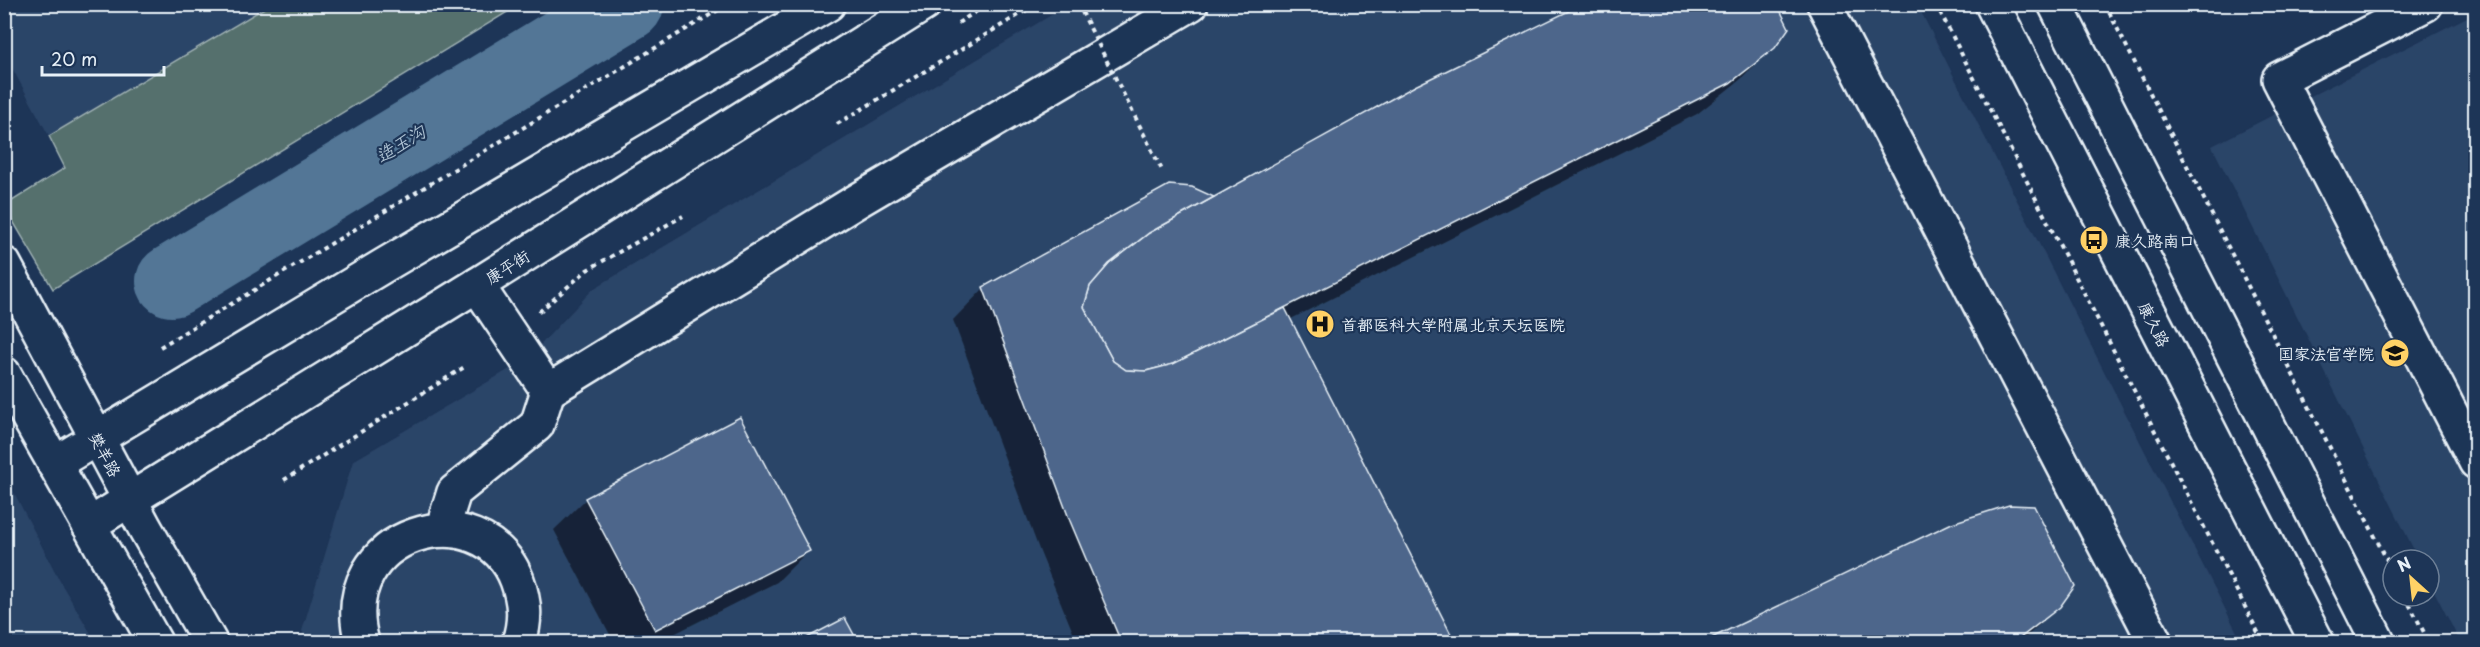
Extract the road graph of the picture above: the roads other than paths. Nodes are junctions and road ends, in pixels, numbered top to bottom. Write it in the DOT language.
graph roads {
  1 [pos="828,4"];
  2 [pos="924,4"];
  3 [pos="1191,4"];
  4 [pos="1824,4"];
  5 [pos="1992,4"];
  6 [pos="2055,4"];
  7 [pos="2426,4"];
  8 [pos="4,264"];
  9 [pos="477,285"];
  10 [pos="4,374"];
  11 [pos="548,391"];
  12 [pos="97,438"];
  13 [pos="2475,462"];
  14 [pos="54,464"];
  15 [pos="130,500"];
  16 [pos="89,525"];
  17 [pos="442,530"];
  18 [pos="155,642"];
  19 [pos="210,642"];
  20 [pos="362,642"];
  21 [pos="519,642"];
  22 [pos="2155,642"];
  23 [pos="2317,642"];
  24 [pos="2378,642"];
  1 -- 12 [label="street"];
  2 -- 9 [label="street, 康平街"];
  3 -- 11 [label="street"];
  4 -- 22 [label="street"];
  5 -- 23 [label="street, 康久路"];
  6 -- 24 [label="street"];
  7 -- 13 [label="street"];
  8 -- 12 [label="street, 樊羊路"];
  9 -- 11 [label="street"];
  9 -- 15 [label="street, 康平街"];
  10 -- 14 [label="street"];
  11 -- 17 [label="street"];
  12 -- 14 [label="street"];
  12 -- 15 [label="street, 樊羊路"];
  14 -- 16 [label="street"];
  15 -- 16 [label="street, 康平街"];
  15 -- 19 [label="street, 樊羊路"];
  16 -- 18 [label="street"];
  17 -- 20 [label="street"];
  17 -- 21 [label="street"];
}
